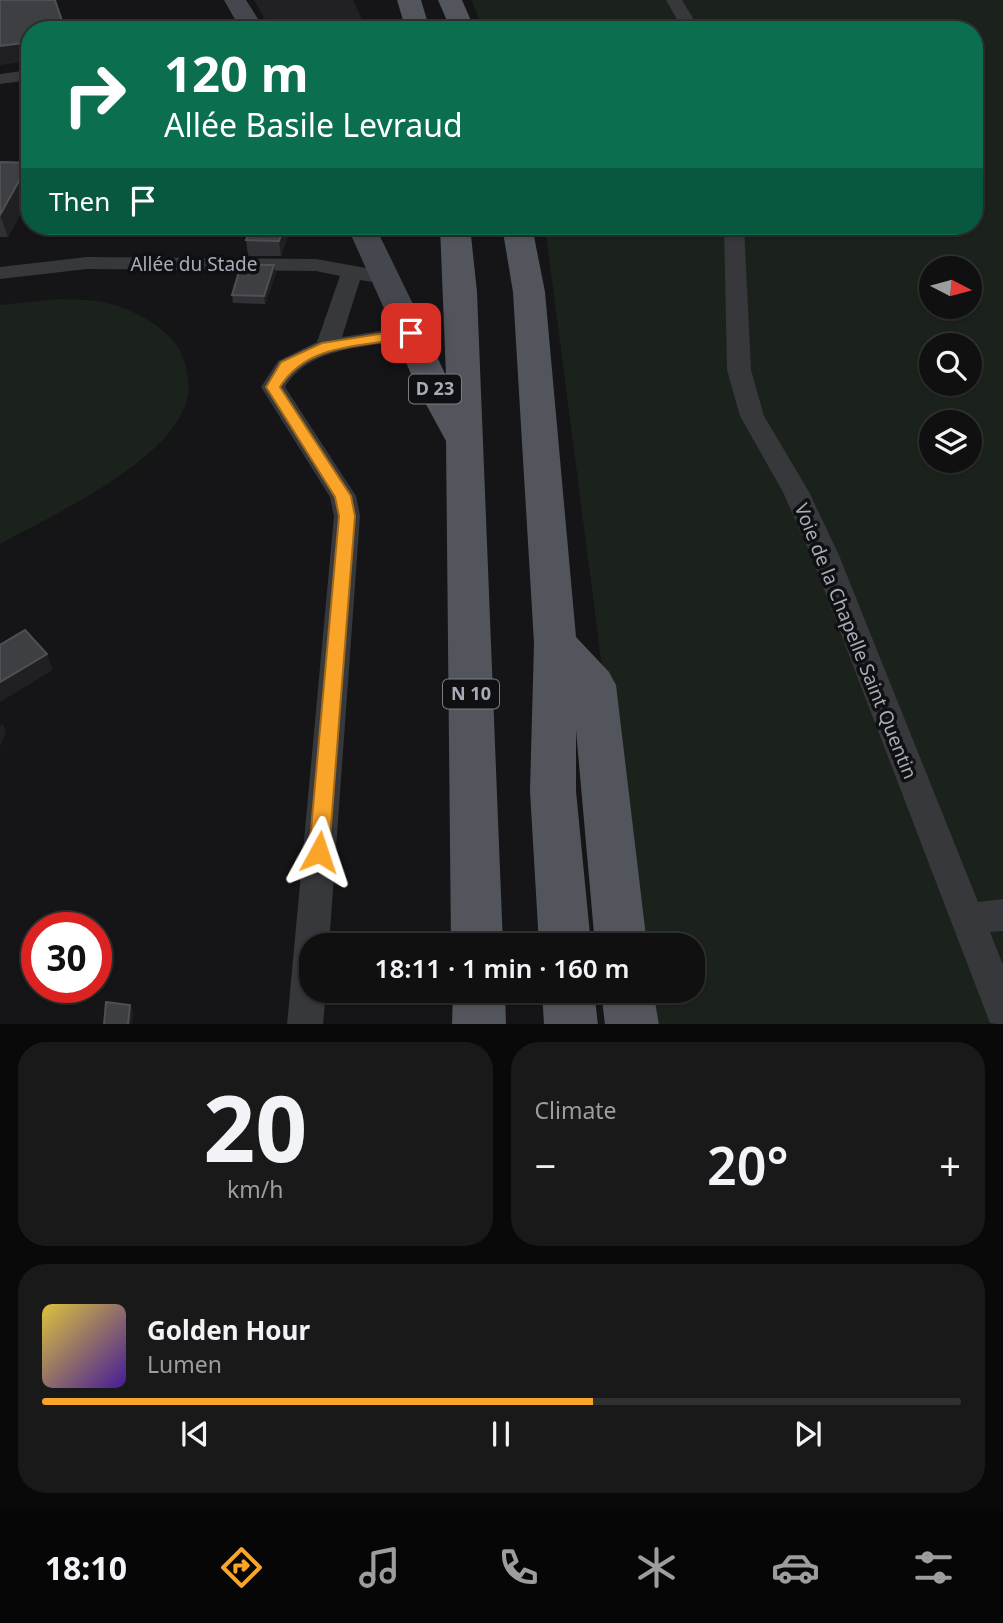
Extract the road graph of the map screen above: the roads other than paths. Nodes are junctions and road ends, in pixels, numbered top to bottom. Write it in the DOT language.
graph roads {
  1 [pos="235,0"];
  2 [pos="409,0"];
  3 [pos="450,0"];
  4 [pos="674,0"];
  5 [pos="248,21"];
  6 [pos="415,21"];
  7 [pos="459,21"];
  8 [pos="687,21"];
  9 [pos="21,76"];
  10 [pos="0,79"];
  11 [pos="365,235"];
  12 [pos="456,235"];
  13 [pos="519,235"];
  14 [pos="734,235"];
  15 [pos="353,270"];
  16 [pos="0,273"];
  17 [pos="386,278"];
  18 [pos="411,333"];
  19 [pos="327,346"];
  20 [pos="465,442"];
  21 [pos="555,643"];
  22 [pos="1003,915"];
  23 [pos="966,919"];
  24 [pos="313,933"];
  25 [pos="477,933"];
  26 [pos="564,933"];
  27 [pos="620,933"];
  28 [pos="307,1003"];
  29 [pos="478,1003"];
  30 [pos="569,1003"];
  31 [pos="629,1003"];
  32 [pos="1003,1010"];
  33 [pos="305,1024"];
  34 [pos="479,1024"];
  35 [pos="571,1024"];
  36 [pos="632,1024"];
  1 -- 5 [label="street"];
  2 -- 6 [label="main road"];
  3 -- 7 [label="main road"];
  4 -- 8 [label="street"];
  9 -- 10 [label="street"];
  11 -- 17 [label="street, D 23"];
  12 -- 20 [label="main road, N 10"];
  13 -- 21 [label="main road"];
  14 -- 23 [label="street, Voie de la Chapelle Saint Quentin"];
  15 -- 16 [label="street, Allée du Stade"];
  15 -- 17 [label="street, Allée du Stade"];
  15 -- 19 [label="street"];
  17 -- 18 [label="street, D 23"];
  18 -- 19 [label="street"];
  18 -- 20 [label="main road, D 23"];
  19 -- 24 [label="street"];
  20 -- 25 [label="main road, N 10"];
  21 -- 26 [label="main road"];
  21 -- 27 [label="main road"];
  22 -- 23 [label="street"];
  23 -- 32 [label="street, Voie de la Chapelle Saint Quentin"];
  28 -- 33 [label="street"];
  29 -- 34 [label="main road"];
  30 -- 35 [label="main road"];
  31 -- 36 [label="main road"];
}
